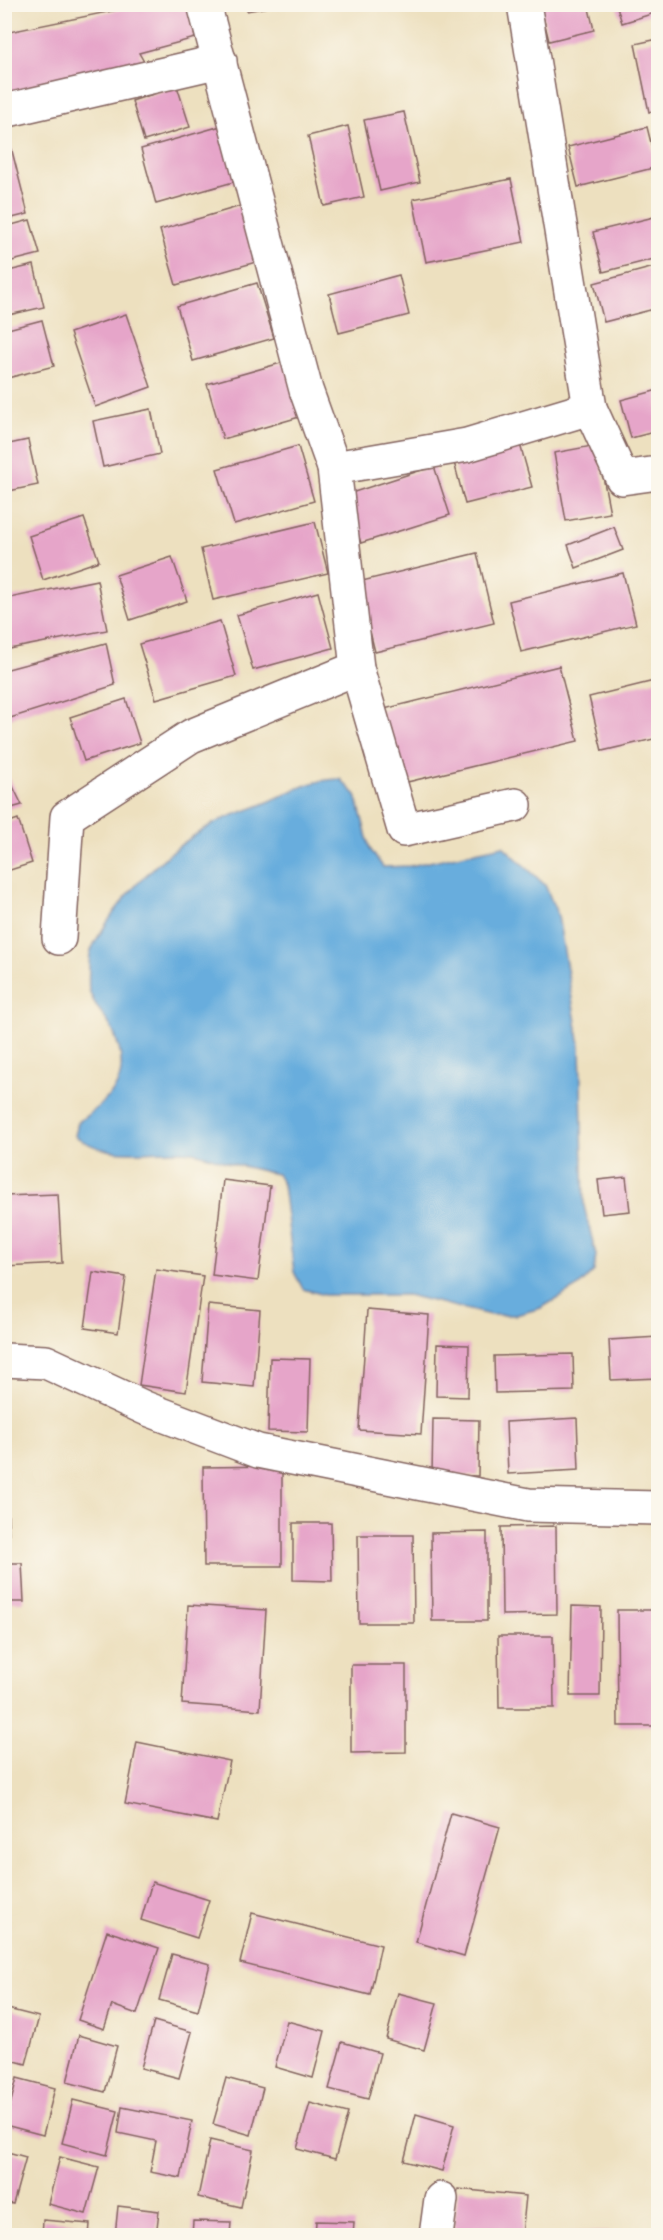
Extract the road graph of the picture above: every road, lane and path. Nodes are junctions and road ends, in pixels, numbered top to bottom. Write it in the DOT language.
graph roads {
  1 [pos="204,4"];
  2 [pos="524,4"];
  3 [pos="219,61"];
  4 [pos="4,111"];
  5 [pos="590,408"];
  6 [pos="334,468"];
  7 [pos="658,473"];
  8 [pos="357,668"];
  9 [pos="515,805"];
  10 [pos="59,938"];
  11 [pos="4,1360"];
  12 [pos="658,1508"];
  13 [pos="441,2199"];
  14 [pos="436,2235"];
  1 -- 3 [label="street"];
  2 -- 5 [label="street"];
  3 -- 4 [label="street"];
  3 -- 6 [label="street"];
  5 -- 6 [label="street"];
  5 -- 7 [label="street"];
  6 -- 8 [label="street"];
  8 -- 9 [label="street"];
  8 -- 10 [label="street"];
  11 -- 12 [label="street"];
  13 -- 14 [label="street"];
}
